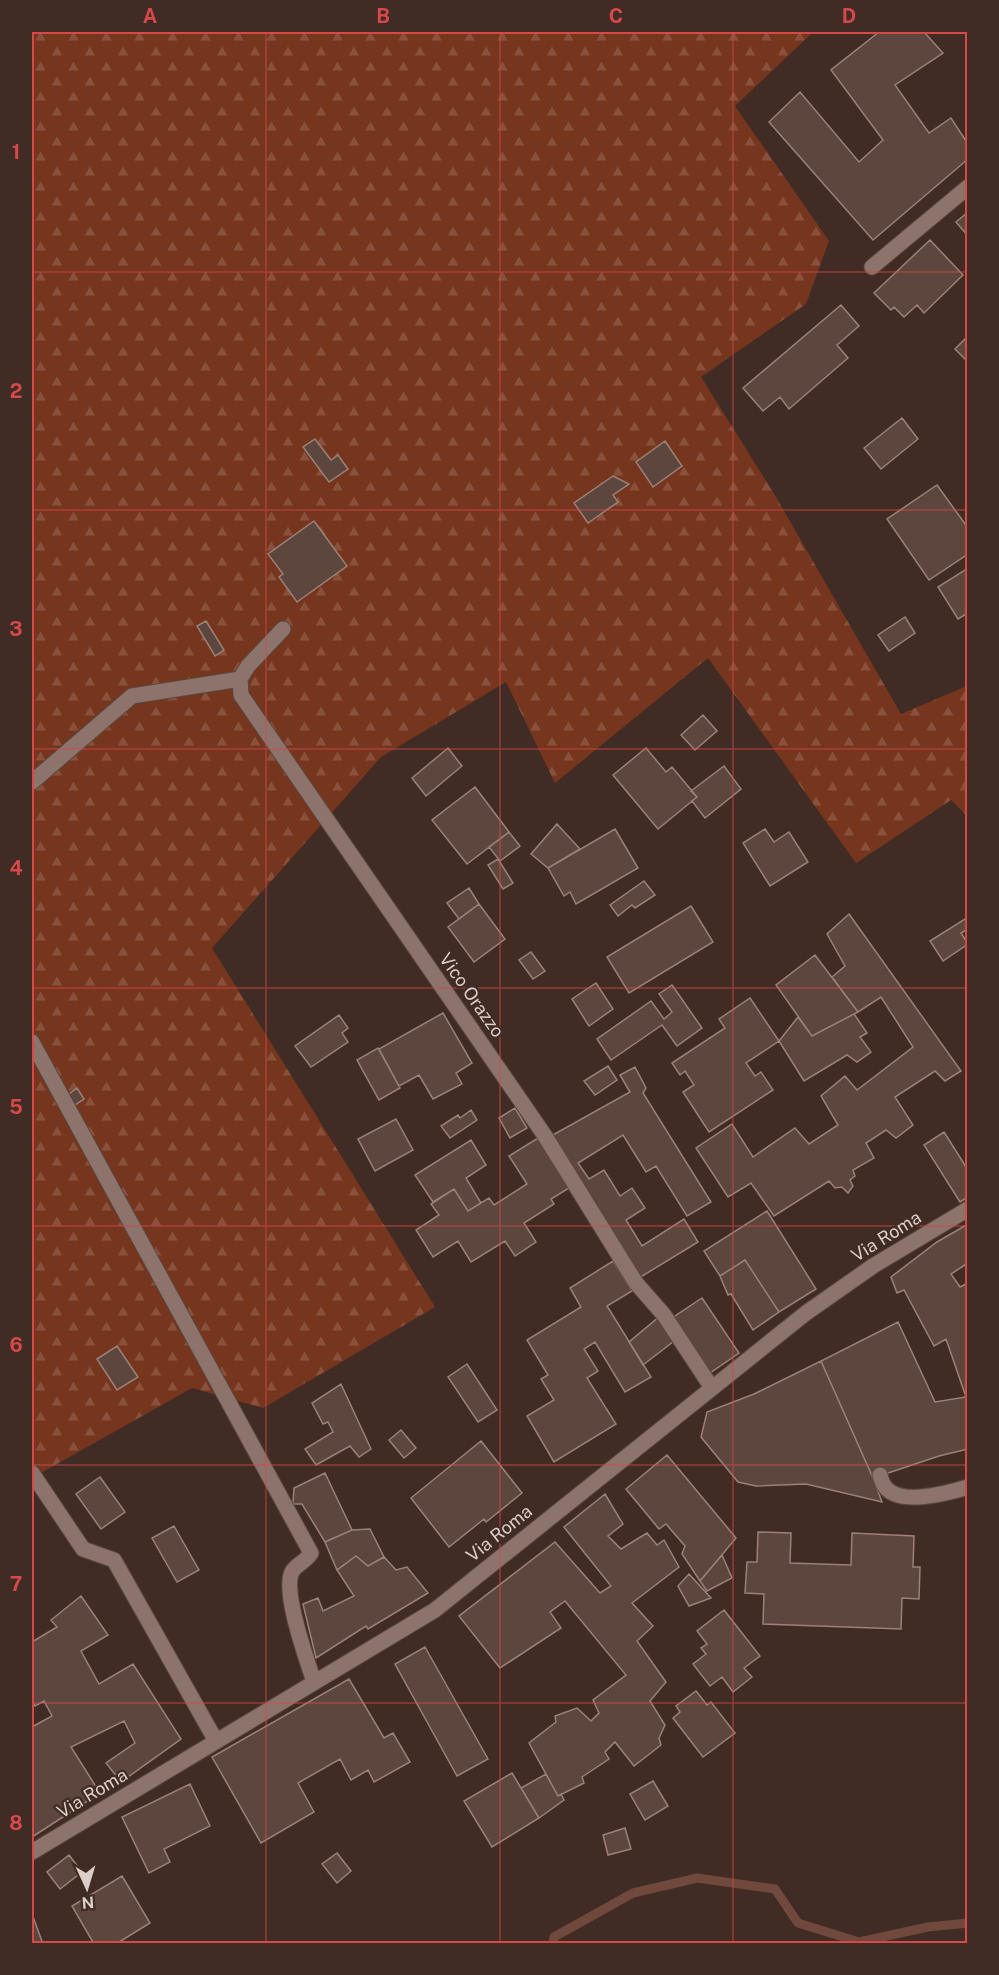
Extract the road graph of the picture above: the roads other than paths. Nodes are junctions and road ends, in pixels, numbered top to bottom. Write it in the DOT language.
graph roads {
  1 [pos="968,187"];
  2 [pos="872,267"];
  3 [pos="283,629"];
  4 [pos="240,678"];
  5 [pos="32,782"];
  6 [pos="32,1042"];
  7 [pos="968,1209"];
  8 [pos="712,1388"];
  9 [pos="32,1473"];
  10 [pos="880,1475"];
  11 [pos="968,1487"];
  12 [pos="314,1682"];
  13 [pos="216,1741"];
  14 [pos="32,1852"];
  1 -- 2 [label="street"];
  3 -- 4 [label="street"];
  4 -- 5 [label="street"];
  4 -- 8 [label="street, Vico Orazzo"];
  6 -- 12 [label="street"];
  7 -- 8 [label="street, Via Roma"];
  8 -- 12 [label="street, Via Roma"];
  9 -- 13 [label="street"];
  10 -- 11 [label="street"];
  12 -- 13 [label="street, Via Roma"];
  13 -- 14 [label="street, Via Roma"];
}
